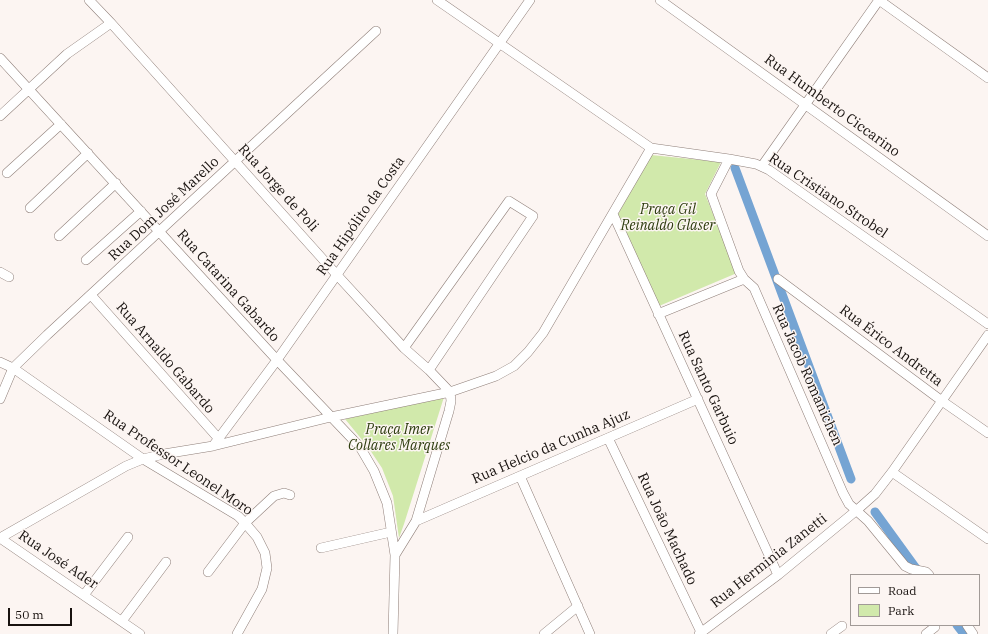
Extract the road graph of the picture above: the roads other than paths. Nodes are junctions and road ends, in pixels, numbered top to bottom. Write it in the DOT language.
graph roads {
  1 [pos="89,0"];
  2 [pos="437,0"];
  3 [pos="530,0"];
  4 [pos="660,0"];
  5 [pos="879,0"];
  6 [pos="111,22"];
  7 [pos="376,31"];
  8 [pos="499,44"];
  9 [pos="0,58"];
  10 [pos="988,78"];
  11 [pos="29,88"];
  12 [pos="805,105"];
  13 [pos="0,116"];
  14 [pos="61,124"];
  15 [pos="651,148"];
  16 [pos="88,153"];
  17 [pos="729,159"];
  18 [pos="234,162"];
  19 [pos="762,166"];
  20 [pos="7,173"];
  21 [pos="116,183"];
  22 [pos="30,208"];
  23 [pos="141,211"];
  24 [pos="613,214"];
  25 [pos="160,232"];
  26 [pos="59,236"];
  27 [pos="988,236"];
  28 [pos="86,260"];
  29 [pos="0,272"];
  30 [pos="337,275"];
  31 [pos="9,277"];
  32 [pos="744,279"];
  33 [pos="778,279"];
  34 [pos="91,295"];
  35 [pos="658,314"];
  36 [pos="988,324"];
  37 [pos="988,335"];
  38 [pos="404,348"];
  39 [pos="277,360"];
  40 [pos="0,362"];
  41 [pos="14,368"];
  42 [pos="429,370"];
  43 [pos="450,392"];
  44 [pos="0,399"];
  45 [pos="698,399"];
  46 [pos="942,401"];
  47 [pos="330,417"];
  48 [pos="988,433"];
  49 [pos="608,438"];
  50 [pos="216,443"];
  51 [pos="144,459"];
  52 [pos="892,472"];
  53 [pos="520,476"];
  54 [pos="290,494"];
  55 [pos="857,510"];
  56 [pos="416,521"];
  57 [pos="246,522"];
  58 [pos="391,532"];
  59 [pos="128,537"];
  60 [pos="0,538"];
  61 [pos="988,539"];
  62 [pos="322,548"];
  63 [pos="395,555"];
  64 [pos="166,562"];
  65 [pos="912,571"];
  66 [pos="208,572"];
  67 [pos="928,574"];
  68 [pos="778,575"];
  69 [pos="84,595"];
  70 [pos="578,606"];
  71 [pos="122,621"];
  72 [pos="842,626"];
  73 [pos="934,627"];
  74 [pos="700,633"];
  75 [pos="140,634"];
  76 [pos="237,634"];
  77 [pos="393,634"];
  78 [pos="544,634"];
  79 [pos="590,634"];
  80 [pos="831,634"];
  81 [pos="926,634"];
  1 -- 6 [label="street, Rua Jorge de Poli"];
  2 -- 8 [label="street, Rua Cristiano Strobel"];
  3 -- 8 [label="street, Rua Hipólito da Costa"];
  4 -- 12 [label="street, Rua Humberto Ciccarino"];
  5 -- 10 [label="street"];
  5 -- 12 [label="street"];
  6 -- 11 [label="street"];
  6 -- 18 [label="street, Rua Jorge de Poli"];
  7 -- 18 [label="street, Rua Dom José Marello"];
  8 -- 15 [label="street, Rua Cristiano Strobel"];
  8 -- 30 [label="street, Rua Hipólito da Costa"];
  9 -- 11 [label="street, Rua Catarina Gabardo"];
  11 -- 13 [label="street"];
  11 -- 14 [label="street, Rua Catarina Gabardo"];
  12 -- 19 [label="street"];
  12 -- 27 [label="street, Rua Humberto Ciccarino"];
  14 -- 16 [label="street, Rua Catarina Gabardo"];
  14 -- 20 [label="street"];
  15 -- 17 [label="street, Rua Cristiano Strobel"];
  15 -- 24 [label="street"];
  16 -- 21 [label="street, Rua Catarina Gabardo"];
  16 -- 22 [label="street"];
  17 -- 19 [label="street, Rua Cristiano Strobel"];
  17 -- 32 [label="street, Rua Jacob Romanichen"];
  18 -- 25 [label="street, Rua Dom José Marello"];
  18 -- 30 [label="street, Rua Jorge de Poli"];
  19 -- 36 [label="street, Rua Cristiano Strobel"];
  21 -- 23 [label="street, Rua Catarina Gabardo"];
  21 -- 26 [label="street"];
  23 -- 25 [label="street, Rua Catarina Gabardo"];
  23 -- 28 [label="street"];
  24 -- 35 [label="street, Rua Santo Garbuio"];
  24 -- 43 [label="street"];
  25 -- 34 [label="street, Rua Dom José Marello"];
  25 -- 39 [label="street, Rua Catarina Gabardo"];
  29 -- 31 [label="street"];
  30 -- 38 [label="street, Rua Jorge de Poli"];
  30 -- 39 [label="street, Rua Hipólito da Costa"];
  32 -- 35 [label="street"];
  32 -- 55 [label="street, Rua Jacob Romanichen"];
  33 -- 46 [label="street, Rua Érico Andretta"];
  34 -- 41 [label="street, Rua Dom José Marello"];
  34 -- 50 [label="street, Rua Arnaldo Gabardo"];
  35 -- 45 [label="street, Rua Santo Garbuio"];
  37 -- 46 [label="street, Rua Herminia Zanetti"];
  38 -- 42 [label="street, Rua Jorge de Poli"];
  38 -- 42 [label="street"];
  39 -- 47 [label="street, Rua Catarina Gabardo"];
  39 -- 50 [label="street, Rua Hipólito da Costa"];
  40 -- 41 [label="street, Rua Professor Leonel Moro"];
  41 -- 44 [label="street, Rua Dom José Marello"];
  41 -- 51 [label="street, Rua Professor Leonel Moro"];
  42 -- 43 [label="street, Rua Jorge de Poli"];
  43 -- 47 [label="street"];
  43 -- 56 [label="street"];
  45 -- 49 [label="street, Rua Helcio da Cunha Ajuz"];
  45 -- 68 [label="street, Rua Santo Garbuio"];
  46 -- 48 [label="street, Rua Érico Andretta"];
  46 -- 52 [label="street, Rua Herminia Zanetti"];
  47 -- 50 [label="street"];
  47 -- 58 [label="street, Rua Catarina Gabardo"];
  49 -- 53 [label="street, Rua Helcio da Cunha Ajuz"];
  49 -- 74 [label="street, Rua João Machado"];
  50 -- 51 [label="street"];
  51 -- 57 [label="street, Rua Professor Leonel Moro"];
  51 -- 60 [label="street"];
  52 -- 55 [label="street, Rua Herminia Zanetti"];
  52 -- 61 [label="street"];
  53 -- 56 [label="street, Rua Helcio da Cunha Ajuz"];
  53 -- 70 [label="street"];
  54 -- 57 [label="street"];
  55 -- 65 [label="street, Rua Jacob Romanichen"];
  55 -- 68 [label="street, Rua Herminia Zanetti"];
  56 -- 63 [label="street"];
  57 -- 66 [label="street"];
  57 -- 76 [label="street, Rua Professor Leonel Moro"];
  58 -- 62 [label="street"];
  58 -- 63 [label="street, Rua Catarina Gabardo"];
  59 -- 69 [label="street"];
  60 -- 69 [label="street, Rua José Ader"];
  63 -- 77 [label="street, Rua Catarina Gabardo"];
  64 -- 71 [label="street"];
  65 -- 67 [label="street, Rua Jacob Romanichen"];
  68 -- 74 [label="street, Rua Herminia Zanetti"];
  69 -- 71 [label="street, Rua José Ader"];
  70 -- 78 [label="street"];
  70 -- 79 [label="street"];
  71 -- 75 [label="street, Rua José Ader"];
  72 -- 80 [label="street"];
  73 -- 81 [label="street"];
}
